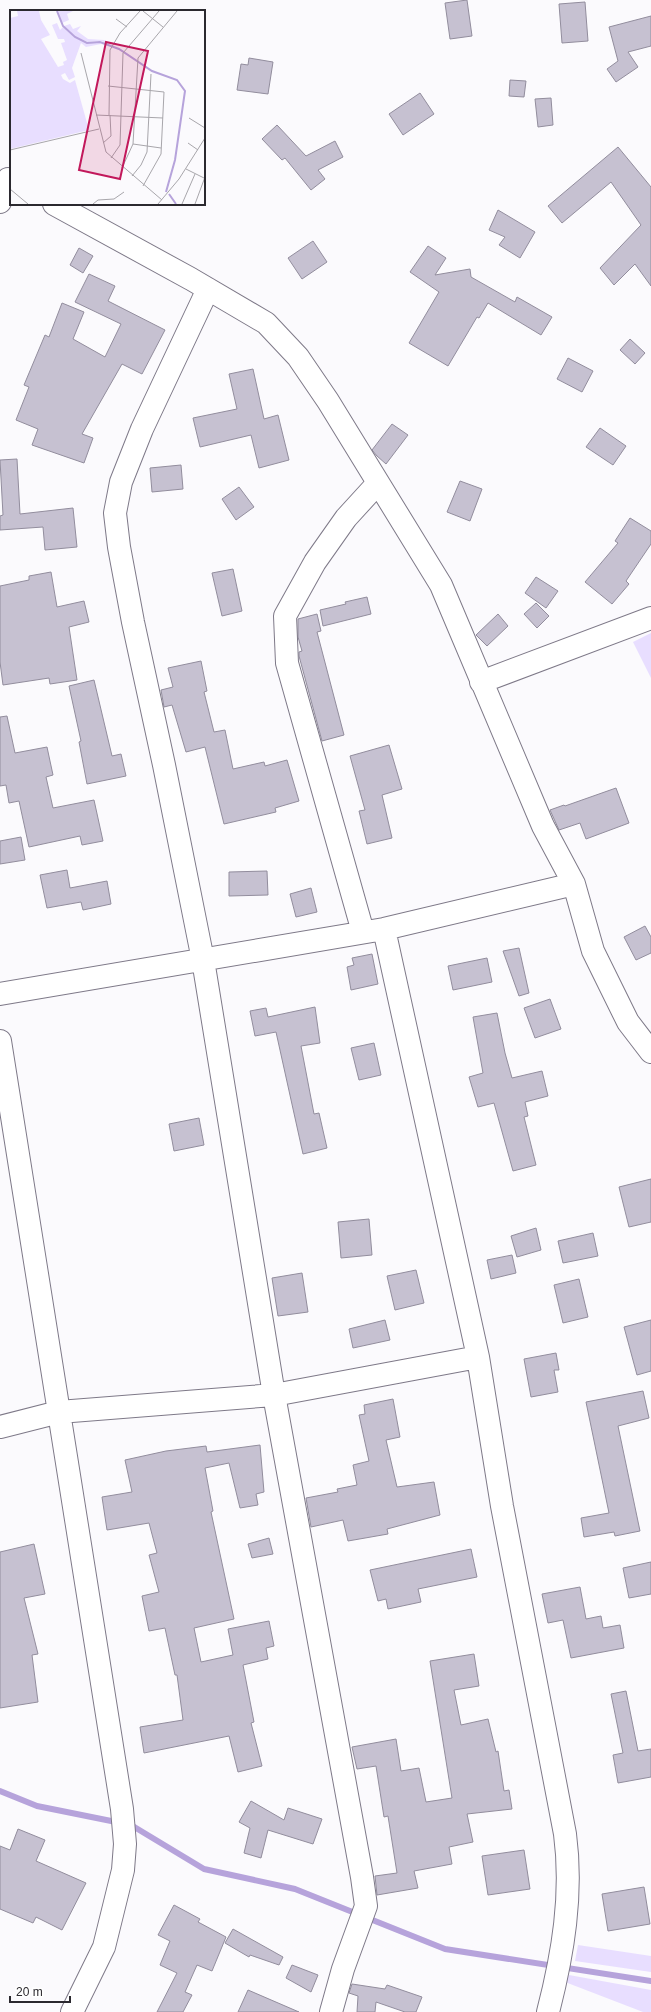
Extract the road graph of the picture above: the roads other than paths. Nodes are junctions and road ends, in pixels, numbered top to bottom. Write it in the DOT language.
graph roads {
  1 [pos="6,178"];
  2 [pos="0,202"];
  3 [pos="56,205"];
  4 [pos="208,289"];
  5 [pos="378,483"];
  6 [pos="648,620"];
  7 [pos="481,682"];
  8 [pos="574,884"];
  9 [pos="384,929"];
  10 [pos="363,932"];
  11 [pos="203,960"];
  12 [pos="0,994"];
  13 [pos="0,1041"];
  14 [pos="651,1052"];
  15 [pos="478,1357"];
  16 [pos="274,1395"];
  17 [pos="59,1412"];
  18 [pos="0,1427"];
  19 [pos="72,2012"];
  20 [pos="331,2012"];
  21 [pos="548,2012"];
  1 -- 2 [label="street"];
  3 -- 4 [label="street"];
  4 -- 5 [label="street"];
  4 -- 11 [label="street"];
  5 -- 7 [label="street"];
  5 -- 10 [label="street"];
  6 -- 7 [label="street"];
  7 -- 8 [label="street"];
  8 -- 9 [label="street"];
  8 -- 14 [label="street"];
  9 -- 10 [label="street"];
  9 -- 15 [label="street"];
  10 -- 11 [label="street"];
  11 -- 12 [label="street"];
  11 -- 16 [label="street"];
  13 -- 17 [label="street"];
  15 -- 16 [label="street"];
  15 -- 21 [label="street"];
  16 -- 17 [label="street"];
  16 -- 20 [label="street"];
  17 -- 18 [label="street"];
  17 -- 19 [label="street"];
}
